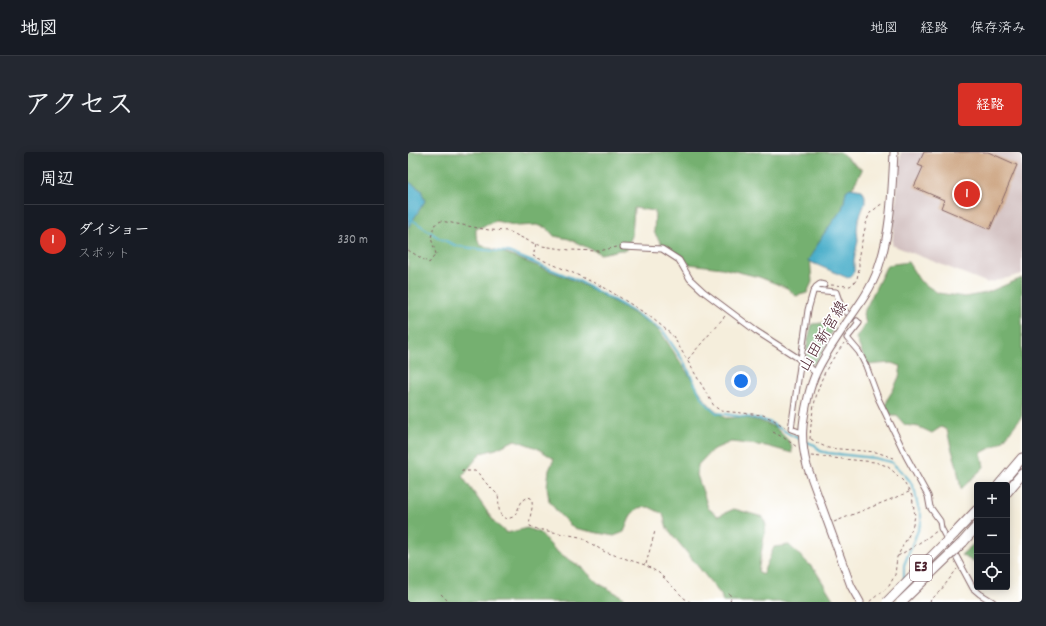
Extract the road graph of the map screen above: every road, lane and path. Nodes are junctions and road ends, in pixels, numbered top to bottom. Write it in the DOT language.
graph roads {
  1 [pos="894,152"];
  2 [pos="891,201"];
  3 [pos="536,244"];
  4 [pos="623,247"];
  5 [pos="408,250"];
  6 [pos="824,285"];
  7 [pos="814,290"];
  8 [pos="729,311"];
  9 [pos="846,312"];
  10 [pos="857,321"];
  11 [pos="847,338"];
  12 [pos="687,360"];
  13 [pos="801,360"];
  14 [pos="816,372"];
  15 [pos="790,429"];
  16 [pos="773,432"];
  17 [pos="802,433"];
  18 [pos="810,439"];
  19 [pos="803,452"];
  20 [pos="894,458"];
  21 [pos="1022,458"];
  22 [pos="461,471"];
  23 [pos="1022,474"];
  24 [pos="1002,482"];
  25 [pos="1010,488"];
  26 [pos="910,492"];
  27 [pos="974,513"];
  28 [pos="828,524"];
  29 [pos="941,528"];
  30 [pos="974,529"];
  31 [pos="655,532"];
  32 [pos="897,557"];
  33 [pos="961,564"];
  34 [pos="646,565"];
  35 [pos="729,593"];
  36 [pos="441,594"];
  37 [pos="449,602"];
  38 [pos="690,602"];
  39 [pos="730,602"];
  40 [pos="860,602"];
  41 [pos="870,602"];
  42 [pos="887,602"];
  43 [pos="901,602"];
  44 [pos="929,602"];
  45 [pos="994,602"];
  1 -- 2 [label="main road, 山田新宮線"];
  2 -- 6 [label="path"];
  2 -- 14 [label="main road, 山田新宮線"];
  3 -- 4 [label="path"];
  3 -- 5 [label="path"];
  3 -- 12 [label="path"];
  4 -- 8 [label="street"];
  6 -- 7 [label="street"];
  7 -- 9 [label="street"];
  7 -- 13 [label="street"];
  8 -- 12 [label="path"];
  8 -- 13 [label="street"];
  10 -- 11 [label="street"];
  11 -- 18 [label="path"];
  11 -- 29 [label="street"];
  12 -- 15 [label="path"];
  13 -- 14 [label="street"];
  13 -- 15 [label="street"];
  14 -- 17 [label="main road, 山田新宮線"];
  15 -- 17 [label="street"];
  16 -- 19 [label="path"];
  17 -- 18 [label="path"];
  17 -- 19 [label="main road, 山田新宮線"];
  18 -- 20 [label="path"];
  19 -- 26 [label="path"];
  19 -- 28 [label="main road, 山田新宮線"];
  21 -- 24 [label="highway"];
  22 -- 34 [label="path"];
  23 -- 25 [label="highway"];
  26 -- 28 [label="path"];
  26 -- 32 [label="path"];
  27 -- 42 [label="highway, E3, bridge"];
  28 -- 40 [label="main road, 山田新宮線"];
  29 -- 32 [label="path"];
  29 -- 33 [label="street"];
  30 -- 43 [label="highway, E3, bridge"];
  31 -- 34 [label="path"];
  32 -- 41 [label="path"];
  33 -- 44 [label="path"];
  33 -- 45 [label="street"];
  34 -- 38 [label="path"];
  35 -- 39 [label="path"];
  36 -- 37 [label="path"];
}
